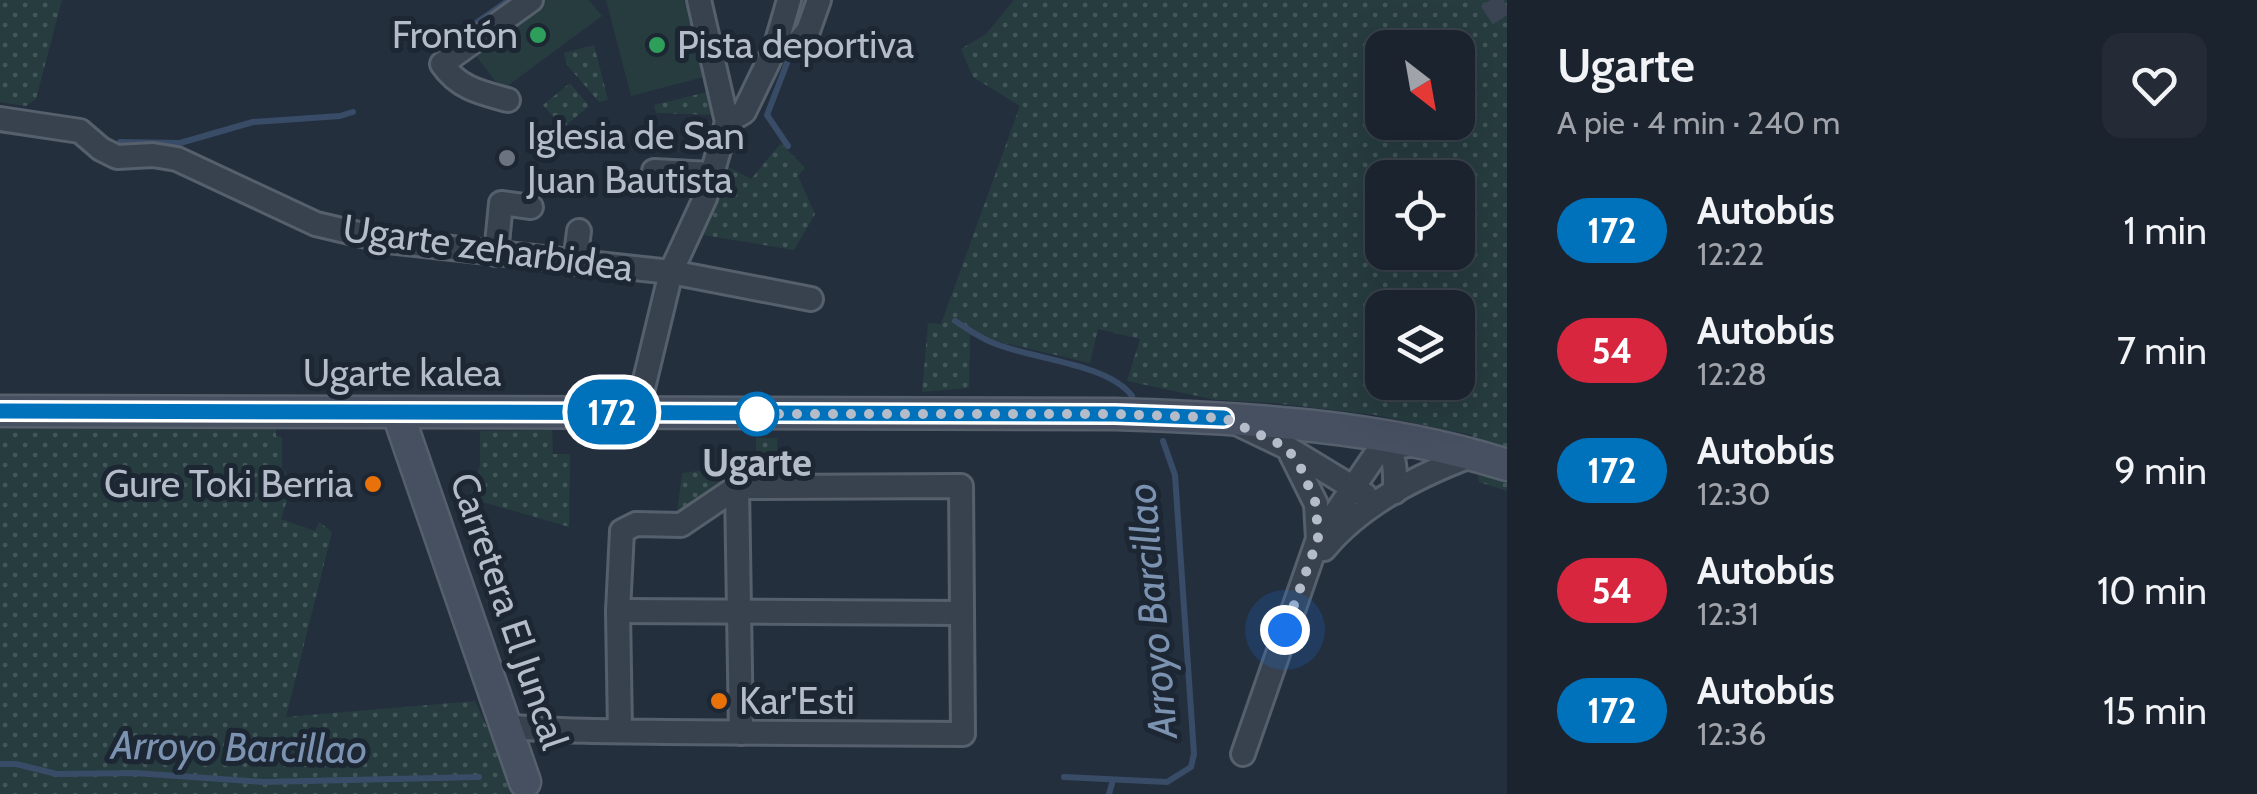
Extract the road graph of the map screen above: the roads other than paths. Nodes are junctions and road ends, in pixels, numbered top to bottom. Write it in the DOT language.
graph roads {
  1 [pos="531,0"];
  2 [pos="698,0"];
  3 [pos="789,0"];
  4 [pos="819,0"];
  5 [pos="775,48"];
  6 [pos="508,100"];
  7 [pos="0,118"];
  8 [pos="727,122"];
  9 [pos="654,171"];
  10 [pos="711,174"];
  11 [pos="531,206"];
  12 [pos="579,231"];
  13 [pos="496,254"];
  14 [pos="575,262"];
  15 [pos="671,272"];
  16 [pos="811,299"];
  17 [pos="0,411"];
  18 [pos="460,413"];
  19 [pos="638,413"];
  20 [pos="398,414"];
  21 [pos="1224,418"];
  22 [pos="1320,428"];
  23 [pos="1286,447"];
  24 [pos="1386,447"];
  25 [pos="1461,451"];
  26 [pos="1507,466"];
  27 [pos="416,467"];
  28 [pos="736,487"];
  29 [pos="1353,488"];
  30 [pos="1387,497"];
  31 [pos="1318,539"];
  32 [pos="1306,571"];
  33 [pos="618,611"];
  34 [pos="738,612"];
  35 [pos="962,613"];
  36 [pos="504,726"];
  37 [pos="620,731"];
  38 [pos="741,732"];
  39 [pos="1243,754"];
  40 [pos="525,782"];
  1 -- 6 [label="street"];
  2 -- 8 [label="street"];
  3 -- 5 [label="street"];
  4 -- 5 [label="street"];
  5 -- 8 [label="street"];
  7 -- 13 [label="street, Ugarte zeharbidea"];
  8 -- 10 [label="street"];
  9 -- 10 [label="street"];
  10 -- 15 [label="street"];
  11 -- 13 [label="street"];
  12 -- 14 [label="street"];
  13 -- 14 [label="street, Ugarte zeharbidea"];
  14 -- 15 [label="street, Ugarte zeharbidea"];
  15 -- 16 [label="street, Ugarte zeharbidea"];
  15 -- 19 [label="street"];
  17 -- 20 [label="street, Ugarte kalea"];
  18 -- 19 [label="street, Ugarte kalea"];
  18 -- 20 [label="street, Ugarte kalea"];
  18 -- 27 [label="street, Carretera El Juncal"];
  19 -- 21 [label="street, Ugarte kalea"];
  20 -- 27 [label="street, Carretera El Juncal"];
  21 -- 22 [label="street, Ugarte kalea"];
  21 -- 23 [label="street"];
  22 -- 24 [label="street"];
  22 -- 25 [label="street, Ugarte kalea"];
  23 -- 29 [label="street"];
  23 -- 31 [label="street"];
  24 -- 25 [label="street"];
  24 -- 29 [label="street"];
  24 -- 30 [label="street"];
  25 -- 26 [label="street, Ugarte kalea"];
  25 -- 30 [label="street"];
  27 -- 36 [label="street, Carretera El Juncal"];
  28 -- 33 [label="street"];
  28 -- 34 [label="street"];
  28 -- 35 [label="street"];
  29 -- 30 [label="street"];
  29 -- 31 [label="street"];
  30 -- 32 [label="street"];
  31 -- 32 [label="street"];
  32 -- 39 [label="street"];
  33 -- 34 [label="street"];
  33 -- 37 [label="street"];
  34 -- 35 [label="street"];
  34 -- 38 [label="street"];
  35 -- 38 [label="street"];
  36 -- 37 [label="street"];
  36 -- 40 [label="street, Carretera El Juncal"];
  37 -- 38 [label="street"];
}
